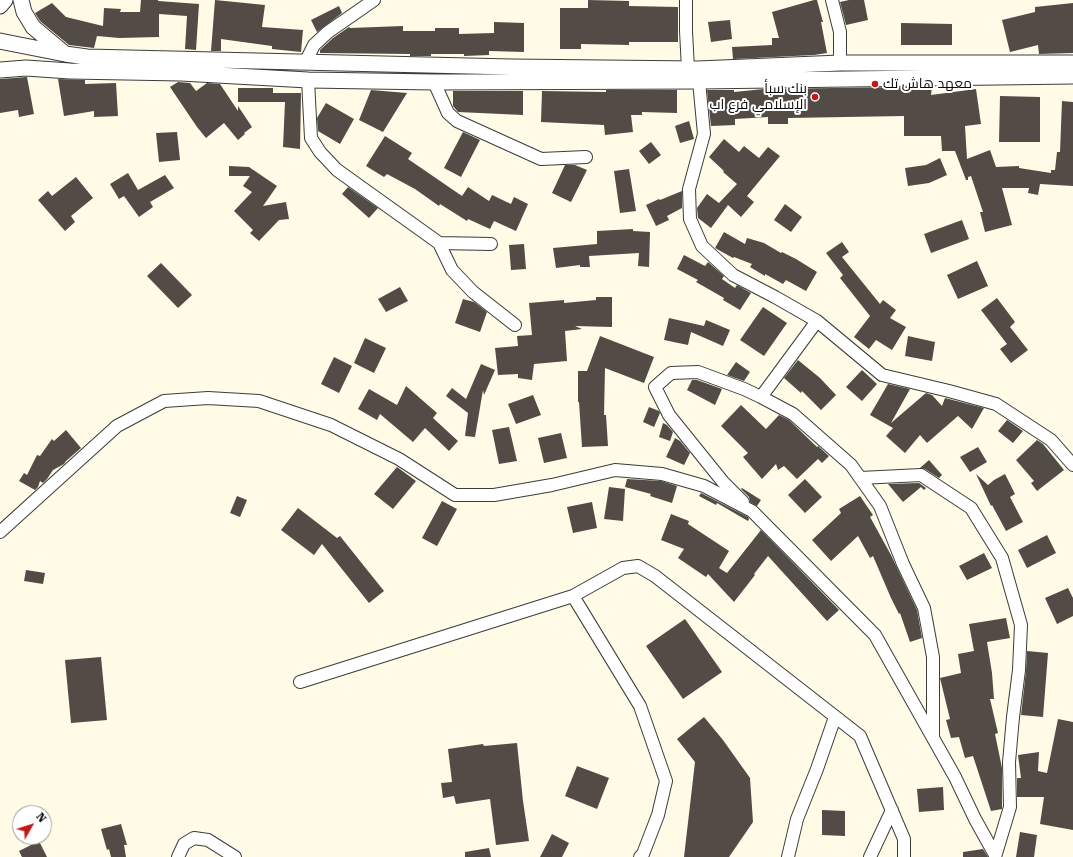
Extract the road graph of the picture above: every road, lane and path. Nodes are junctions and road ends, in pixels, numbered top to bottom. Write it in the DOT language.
graph roads {
  1 [pos="5,0"];
  2 [pos="21,0"];
  3 [pos="374,0"];
  4 [pos="686,0"];
  5 [pos="832,0"];
  6 [pos="0,6"];
  7 [pos="0,41"];
  8 [pos="65,54"];
  9 [pos="305,63"];
  10 [pos="840,63"];
  11 [pos="1073,63"];
  12 [pos="688,69"];
  13 [pos="0,70"];
  14 [pos="1073,76"];
  15 [pos="308,80"];
  16 [pos="699,81"];
  17 [pos="434,82"];
  18 [pos="586,157"];
  19 [pos="439,243"];
  20 [pos="491,244"];
  21 [pos="817,321"];
  22 [pos="516,325"];
  23 [pos="761,397"];
  24 [pos="1073,465"];
  25 [pos="860,478"];
  26 [pos="752,511"];
  27 [pos="0,532"];
  28 [pos="573,596"];
  29 [pos="300,682"];
  30 [pos="836,717"];
  31 [pos="933,740"];
  32 [pos="892,810"];
  33 [pos="995,856"];
  34 [pos="178,857"];
  35 [pos="235,857"];
  36 [pos="640,857"];
  37 [pos="788,857"];
  38 [pos="870,857"];
  39 [pos="904,857"];
  1 -- 6 [label="street"];
  2 -- 8 [label="street"];
  3 -- 9 [label="street"];
  4 -- 12 [label="street"];
  5 -- 10 [label="street"];
  7 -- 8 [label="street"];
  8 -- 9 [label="street"];
  9 -- 12 [label="street"];
  10 -- 11 [label="street"];
  10 -- 12 [label="street"];
  13 -- 15 [label="street"];
  14 -- 16 [label="street"];
  15 -- 17 [label="street"];
  15 -- 19 [label="street"];
  16 -- 17 [label="street"];
  16 -- 21 [label="street"];
  17 -- 18 [label="street"];
  19 -- 20 [label="street"];
  19 -- 22 [label="street"];
  21 -- 23 [label="street"];
  21 -- 24 [label="street"];
  23 -- 25 [label="street"];
  23 -- 26 [label="street"];
  25 -- 31 [label="street"];
  25 -- 33 [label="street"];
  26 -- 27 [label="street"];
  26 -- 31 [label="street"];
  28 -- 29 [label="street"];
  28 -- 30 [label="street"];
  28 -- 36 [label="street"];
  30 -- 32 [label="street"];
  30 -- 37 [label="street"];
  31 -- 33 [label="street"];
  32 -- 38 [label="street"];
  32 -- 39 [label="street"];
  34 -- 35 [label="street"];
}
